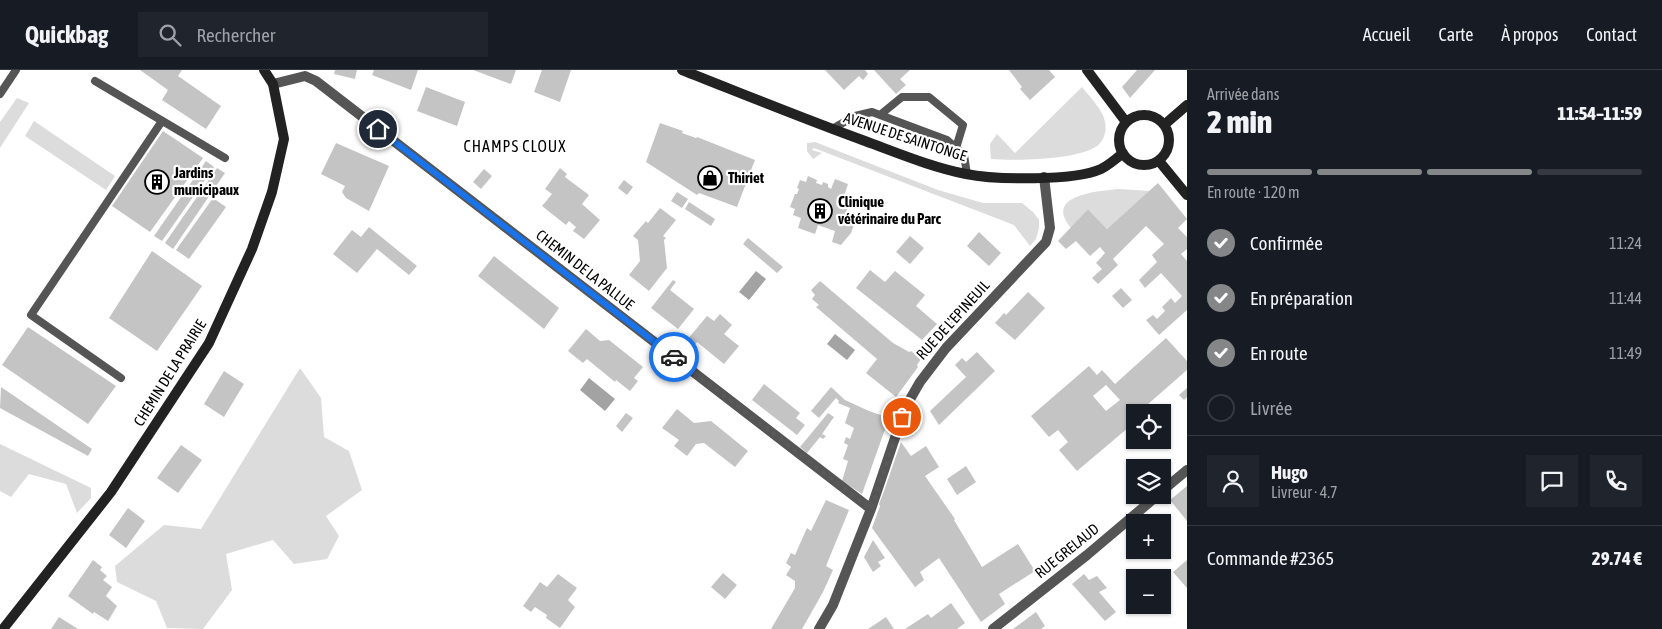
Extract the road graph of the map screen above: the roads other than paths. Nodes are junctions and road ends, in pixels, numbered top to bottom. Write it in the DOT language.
graph roads {
  1 [pos="16,70"];
  2 [pos="264,70"];
  3 [pos="682,70"];
  4 [pos="1087,70"];
  5 [pos="95,81"];
  6 [pos="273,84"];
  7 [pos="0,94"];
  8 [pos="1187,105"];
  9 [pos="880,115"];
  10 [pos="162,121"];
  11 [pos="1126,122"];
  12 [pos="1164,124"];
  13 [pos="832,129"];
  14 [pos="956,148"];
  15 [pos="1123,153"];
  16 [pos="225,158"];
  17 [pos="1159,160"];
  18 [pos="967,174"];
  19 [pos="1044,177"];
  20 [pos="1187,195"];
  21 [pos="121,378"];
  22 [pos="1187,470"];
  23 [pos="1171,483"];
  24 [pos="1147,504"];
  25 [pos="871,509"];
  26 [pos="3,629"];
  27 [pos="819,629"];
  28 [pos="993,629"];
  1 -- 7 [label="lane"];
  2 -- 6 [label="street, CHEMIN DE LA PRAIRIE"];
  3 -- 13 [label="street, AVENUE DE SAINTONGE"];
  4 -- 11 [label="street"];
  5 -- 10 [label="lane"];
  6 -- 25 [label="street, CHEMIN DE LA PALLUE"];
  6 -- 26 [label="street, CHEMIN DE LA PRAIRIE"];
  8 -- 12 [label="street"];
  9 -- 13 [label="lane"];
  9 -- 14 [label="lane"];
  9 -- 14 [label="lane"];
  10 -- 16 [label="lane"];
  10 -- 21 [label="lane"];
  11 -- 12 [label="street"];
  11 -- 15 [label="street"];
  12 -- 17 [label="street"];
  13 -- 18 [label="street, AVENUE DE SAINTONGE"];
  14 -- 18 [label="lane"];
  15 -- 17 [label="street"];
  15 -- 19 [label="street, AVENUE DE SAINTONGE"];
  17 -- 20 [label="street"];
  18 -- 19 [label="street, AVENUE DE SAINTONGE"];
  19 -- 25 [label="street, RUE DE L'EPINEUIL"];
  22 -- 23 [label="street"];
  24 -- 28 [label="street, RUE GRELAUD"];
  25 -- 27 [label="street, RUE DE L'EPINEUIL"];
}
